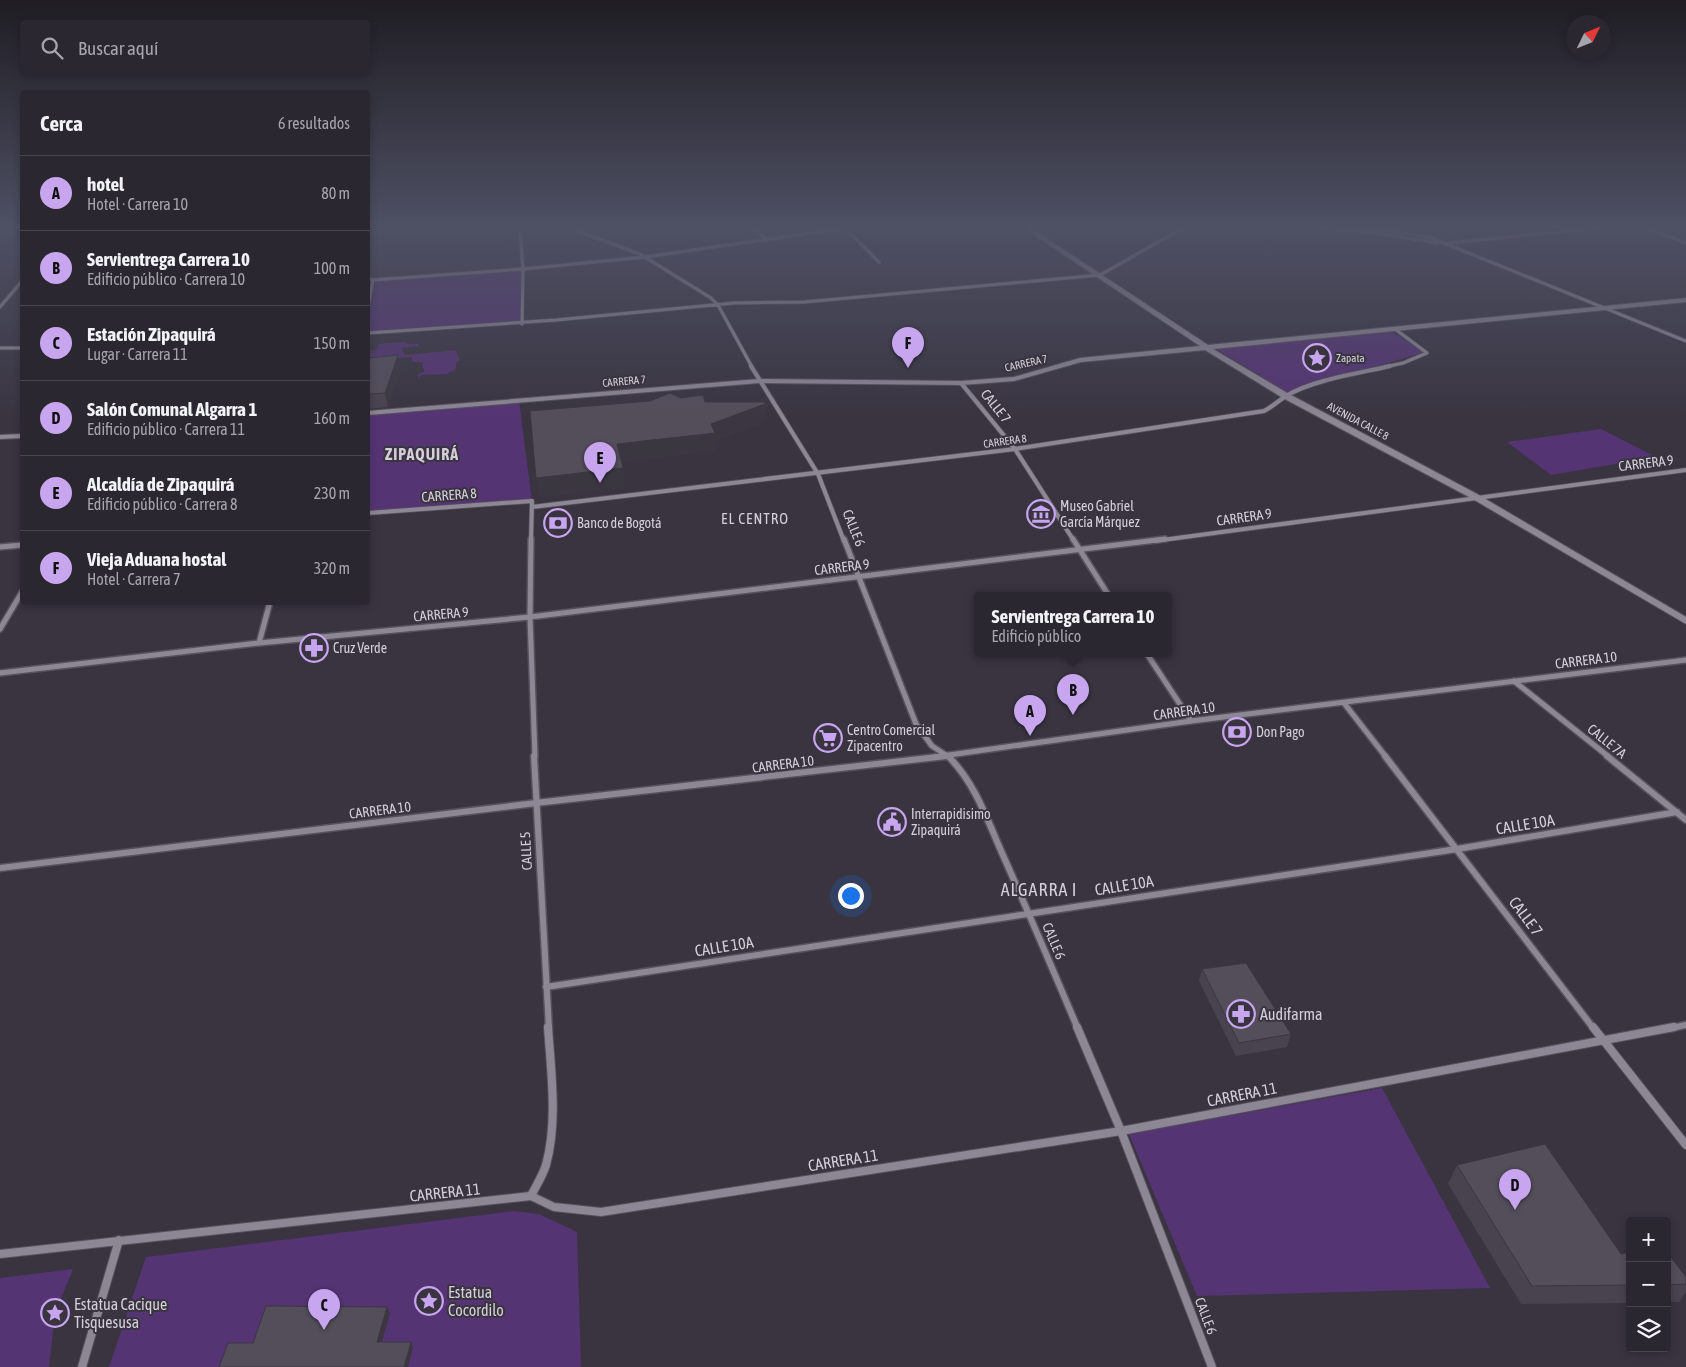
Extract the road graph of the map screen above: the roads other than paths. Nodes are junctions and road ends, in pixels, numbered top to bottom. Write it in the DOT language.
graph roads {
  1 [pos="13,292"];
  2 [pos="523,292"];
  3 [pos="702,292"];
  4 [pos="916,292"];
  5 [pos="1125,292"];
  6 [pos="1565,292"];
  7 [pos="1686,300"];
  8 [pos="718,306"];
  9 [pos="0,307"];
  10 [pos="1605,308"];
  11 [pos="522,324"];
  12 [pos="1395,329"];
  13 [pos="370,333"];
  14 [pos="1686,341"];
  15 [pos="0,348"];
  16 [pos="20,348"];
  17 [pos="1209,349"];
  18 [pos="759,381"];
  19 [pos="961,383"];
  20 [pos="1286,396"];
  21 [pos="370,413"];
  22 [pos="20,436"];
  23 [pos="0,437"];
  24 [pos="1015,449"];
  25 [pos="1686,470"];
  26 [pos="818,474"];
  27 [pos="1474,496"];
  28 [pos="532,504"];
  29 [pos="370,513"];
  30 [pos="20,545"];
  31 [pos="0,547"];
  32 [pos="1078,551"];
  33 [pos="859,576"];
  34 [pos="1106,592"];
  35 [pos="20,595"];
  36 [pos="269,605"];
  37 [pos="530,617"];
  38 [pos="1685,620"];
  39 [pos="0,630"];
  40 [pos="259,643"];
  41 [pos="1149,657"];
  42 [pos="1686,660"];
  43 [pos="0,673"];
  44 [pos="1514,680"];
  45 [pos="1344,703"];
  46 [pos="1191,720"];
  47 [pos="948,756"];
  48 [pos="536,803"];
  49 [pos="1677,812"];
  50 [pos="1686,820"];
  51 [pos="1458,849"];
  52 [pos="0,868"];
  53 [pos="1029,913"];
  54 [pos="546,987"];
  55 [pos="1686,1025"];
  56 [pos="1602,1039"];
  57 [pos="1121,1131"];
  58 [pos="1686,1145"];
  59 [pos="531,1196"];
  60 [pos="119,1240"];
  61 [pos="0,1254"];
  62 [pos="82,1367"];
  63 [pos="1212,1367"];
  1 -- 9 [label="street"];
  2 -- 11 [label="street"];
  3 -- 8 [label="street, CALLE 6"];
  4 -- 8 [label="street"];
  5 -- 17 [label="street, AVENIDA CALLE 8"];
  6 -- 10 [label="street"];
  7 -- 10 [label="street, CARRERA 7"];
  8 -- 11 [label="street"];
  8 -- 18 [label="street, CALLE 6"];
  10 -- 12 [label="street, CARRERA 7"];
  10 -- 14 [label="street"];
  11 -- 13 [label="street"];
  12 -- 17 [label="street, CARRERA 7"];
  12 -- 20 [label="street, CARRERA 8"];
  15 -- 16 [label="street"];
  17 -- 19 [label="street, CARRERA 7"];
  17 -- 20 [label="street, AVENIDA CALLE 8"];
  18 -- 19 [label="street, CARRERA 7"];
  18 -- 21 [label="street, CARRERA 7"];
  18 -- 26 [label="street, CALLE 6"];
  19 -- 24 [label="street, CALLE 7"];
  20 -- 24 [label="street, CARRERA 8"];
  20 -- 27 [label="street, AVENIDA CALLE 8"];
  22 -- 23 [label="street"];
  24 -- 26 [label="street, CARRERA 8"];
  24 -- 32 [label="street, CALLE 7"];
  25 -- 27 [label="street, CARRERA 9"];
  26 -- 28 [label="street, CARRERA 8"];
  26 -- 33 [label="street, CALLE 6"];
  27 -- 32 [label="street, CARRERA 9"];
  27 -- 38 [label="street, AVENIDA CALLE 8"];
  28 -- 29 [label="street, CARRERA 8"];
  28 -- 37 [label="street, CALLE 5"];
  30 -- 31 [label="street"];
  32 -- 33 [label="street, CARRERA 9"];
  32 -- 34 [label="street, CALLE 7"];
  33 -- 37 [label="street, CARRERA 9"];
  33 -- 47 [label="street, CALLE 6"];
  35 -- 39 [label="street"];
  36 -- 40 [label="street"];
  37 -- 40 [label="street, CARRERA 9"];
  37 -- 48 [label="street, CALLE 5"];
  40 -- 43 [label="street, CARRERA 9"];
  41 -- 46 [label="street"];
  42 -- 44 [label="street, CARRERA 10"];
  44 -- 45 [label="street, CARRERA 10"];
  44 -- 49 [label="street, CALLE 7A"];
  45 -- 46 [label="street, CARRERA 10"];
  45 -- 51 [label="street, CALLE 7"];
  46 -- 47 [label="street, CARRERA 10"];
  47 -- 48 [label="street, CARRERA 10"];
  47 -- 53 [label="street, CALLE 6"];
  48 -- 52 [label="street, CARRERA 10"];
  48 -- 54 [label="street, CALLE 5"];
  49 -- 50 [label="street, CALLE 7A"];
  49 -- 51 [label="street, CALLE 10A"];
  51 -- 53 [label="street, CALLE 10A"];
  51 -- 56 [label="street, CALLE 7"];
  53 -- 54 [label="street, CALLE 10A"];
  53 -- 57 [label="street, CALLE 6"];
  54 -- 59 [label="street, CALLE 5"];
  55 -- 56 [label="street, CARRERA 11"];
  56 -- 57 [label="street, CARRERA 11"];
  56 -- 58 [label="street, CALLE 7"];
  57 -- 59 [label="street, CARRERA 11"];
  57 -- 63 [label="street, CALLE 6"];
  59 -- 60 [label="street, CARRERA 11"];
  60 -- 61 [label="street, CARRERA 11"];
  60 -- 62 [label="street"];
}
